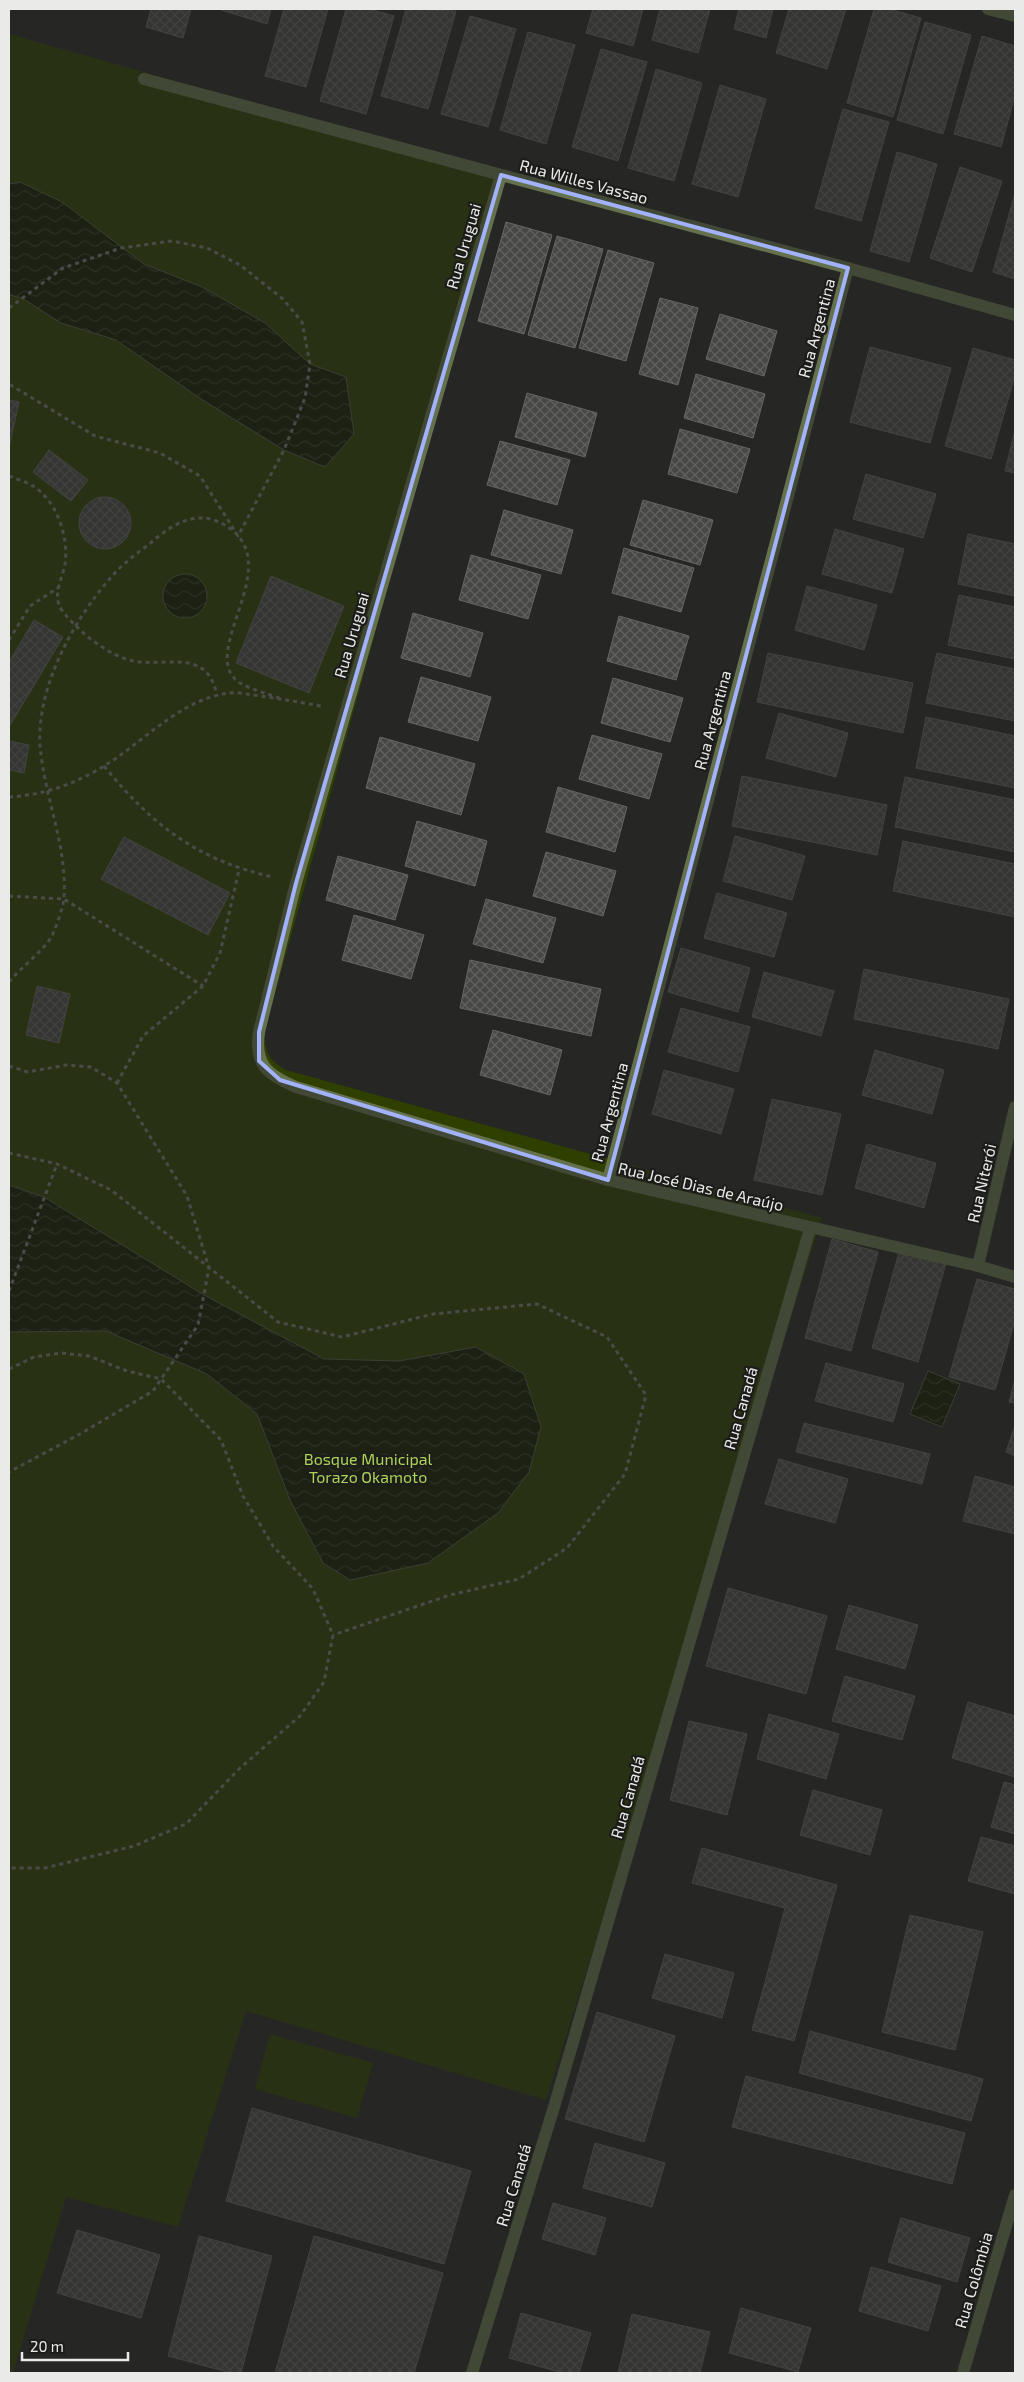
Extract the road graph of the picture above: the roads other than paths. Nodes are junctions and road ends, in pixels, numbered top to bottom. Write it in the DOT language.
graph roads {
  1 [pos="988,9"];
  2 [pos="1015,16"];
  3 [pos="144,79"];
  4 [pos="501,175"];
  5 [pos="848,268"];
  6 [pos="1015,315"];
  7 [pos="296,1087"];
  8 [pos="1015,1107"];
  9 [pos="608,1180"];
  10 [pos="810,1229"];
  11 [pos="978,1266"];
  12 [pos="1015,1277"];
  13 [pos="1015,2195"];
  14 [pos="472,2373"];
  15 [pos="963,2373"];
  1 -- 2 [label="street"];
  3 -- 4 [label="street, Rua Willes Vassao"];
  4 -- 5 [label="street, Rua Willes Vassao"];
  4 -- 7 [label="street, Rua Uruguai"];
  5 -- 6 [label="street, Rua Willes Vassao"];
  5 -- 9 [label="street, Rua Argentina"];
  7 -- 9 [label="street, Rua José Dias de Araújo"];
  8 -- 11 [label="street, Rua Niterói"];
  9 -- 10 [label="street, Rua José Dias de Araújo"];
  10 -- 11 [label="street, Rua José Dias de Araújo"];
  10 -- 14 [label="street, Rua Canadá"];
  11 -- 12 [label="street, Rua José Dias de Araújo"];
  13 -- 15 [label="street, Rua Colômbia"];
}
